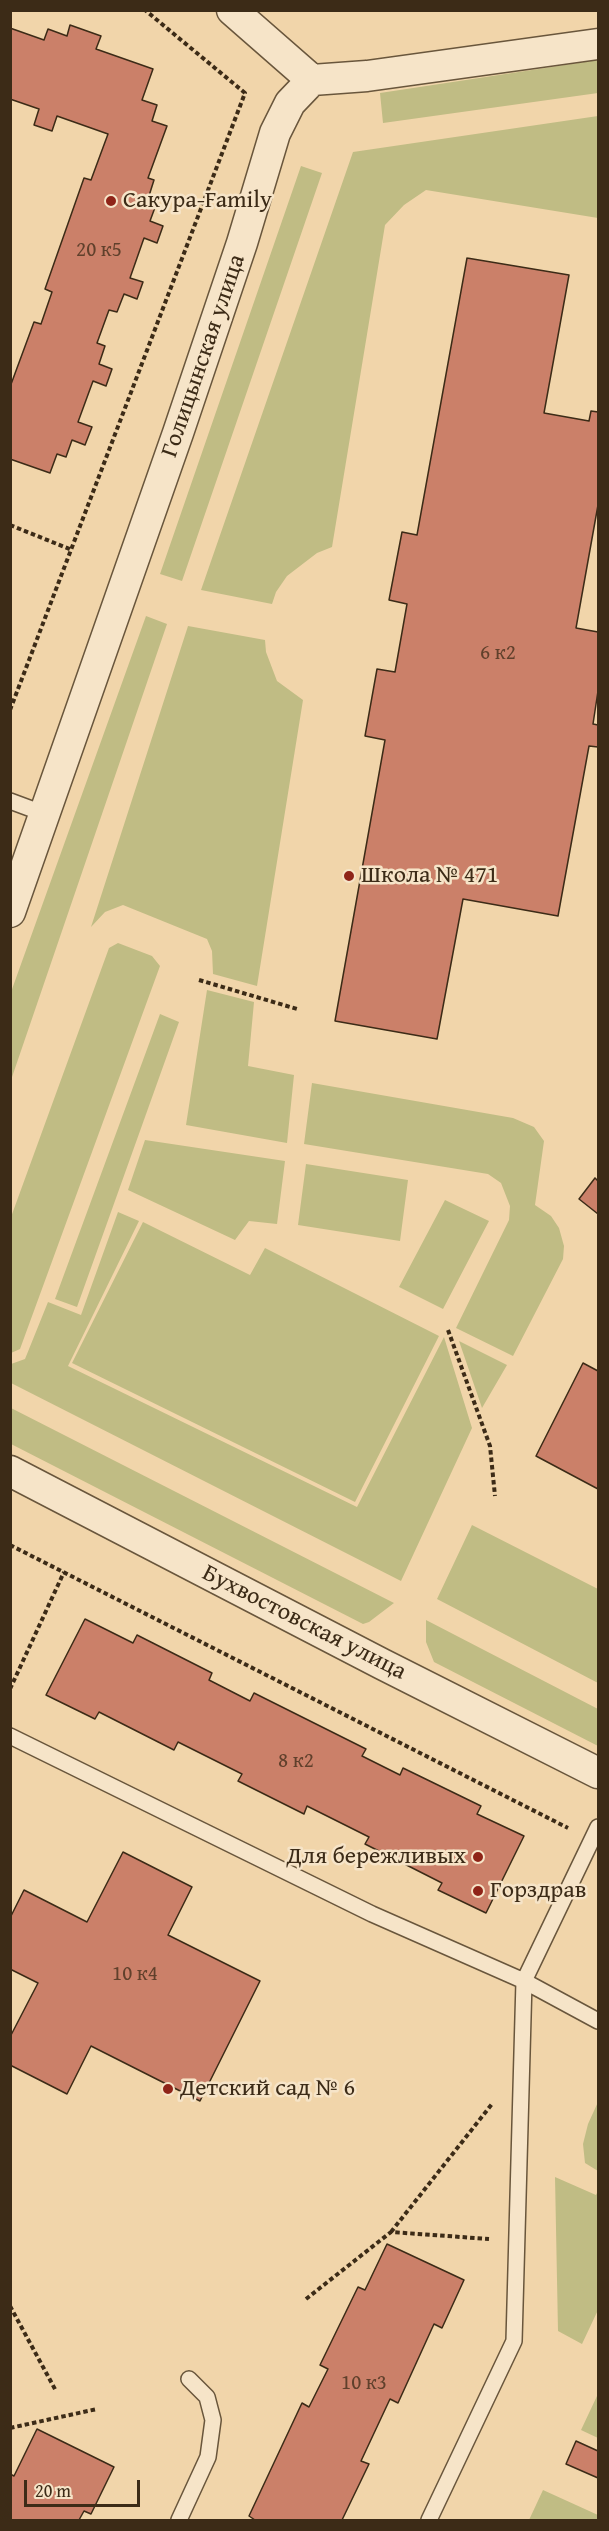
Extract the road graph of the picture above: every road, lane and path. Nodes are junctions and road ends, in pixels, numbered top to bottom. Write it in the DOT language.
graph roads {
  1 [pos="145,10"];
  2 [pos="232,10"];
  3 [pos="598,44"];
  4 [pos="312,80"];
  5 [pos="10,525"];
  6 [pos="72,550"];
  7 [pos="10,710"];
  8 [pos="10,801"];
  9 [pos="45,813"];
  10 [pos="10,912"];
  11 [pos="199,980"];
  12 [pos="297,1009"];
  13 [pos="448,1330"];
  14 [pos="10,1471"];
  15 [pos="495,1497"];
  16 [pos="10,1545"];
  17 [pos="64,1572"];
  18 [pos="10,1689"];
  19 [pos="10,1736"];
  20 [pos="598,1773"];
  21 [pos="596,1834"];
  22 [pos="524,1981"];
  23 [pos="598,2020"];
  24 [pos="496,2100"];
  25 [pos="392,2232"];
  26 [pos="498,2240"];
  27 [pos="306,2299"];
  28 [pos="10,2306"];
  29 [pos="189,2379"];
  30 [pos="56,2391"];
  31 [pos="97,2409"];
  32 [pos="10,2428"];
  33 [pos="179,2520"];
  34 [pos="429,2520"];
  1 -- 6 [label="path"];
  2 -- 4 [label="street"];
  3 -- 4 [label="street"];
  4 -- 9 [label="street, Голицынская улица"];
  5 -- 6 [label="path"];
  6 -- 7 [label="path"];
  8 -- 9 [label="lane"];
  9 -- 10 [label="street, Голицынская улица"];
  11 -- 12 [label="path"];
  13 -- 15 [label="path"];
  14 -- 20 [label="street, Бухвостовская улица"];
  16 -- 17 [label="path"];
  17 -- 18 [label="path"];
  17 -- 21 [label="path"];
  19 -- 22 [label="lane"];
  21 -- 22 [label="lane"];
  22 -- 23 [label="lane"];
  22 -- 34 [label="lane"];
  24 -- 25 [label="path"];
  25 -- 26 [label="path"];
  25 -- 27 [label="path"];
  28 -- 30 [label="path"];
  29 -- 33 [label="lane"];
  31 -- 32 [label="path"];
}
